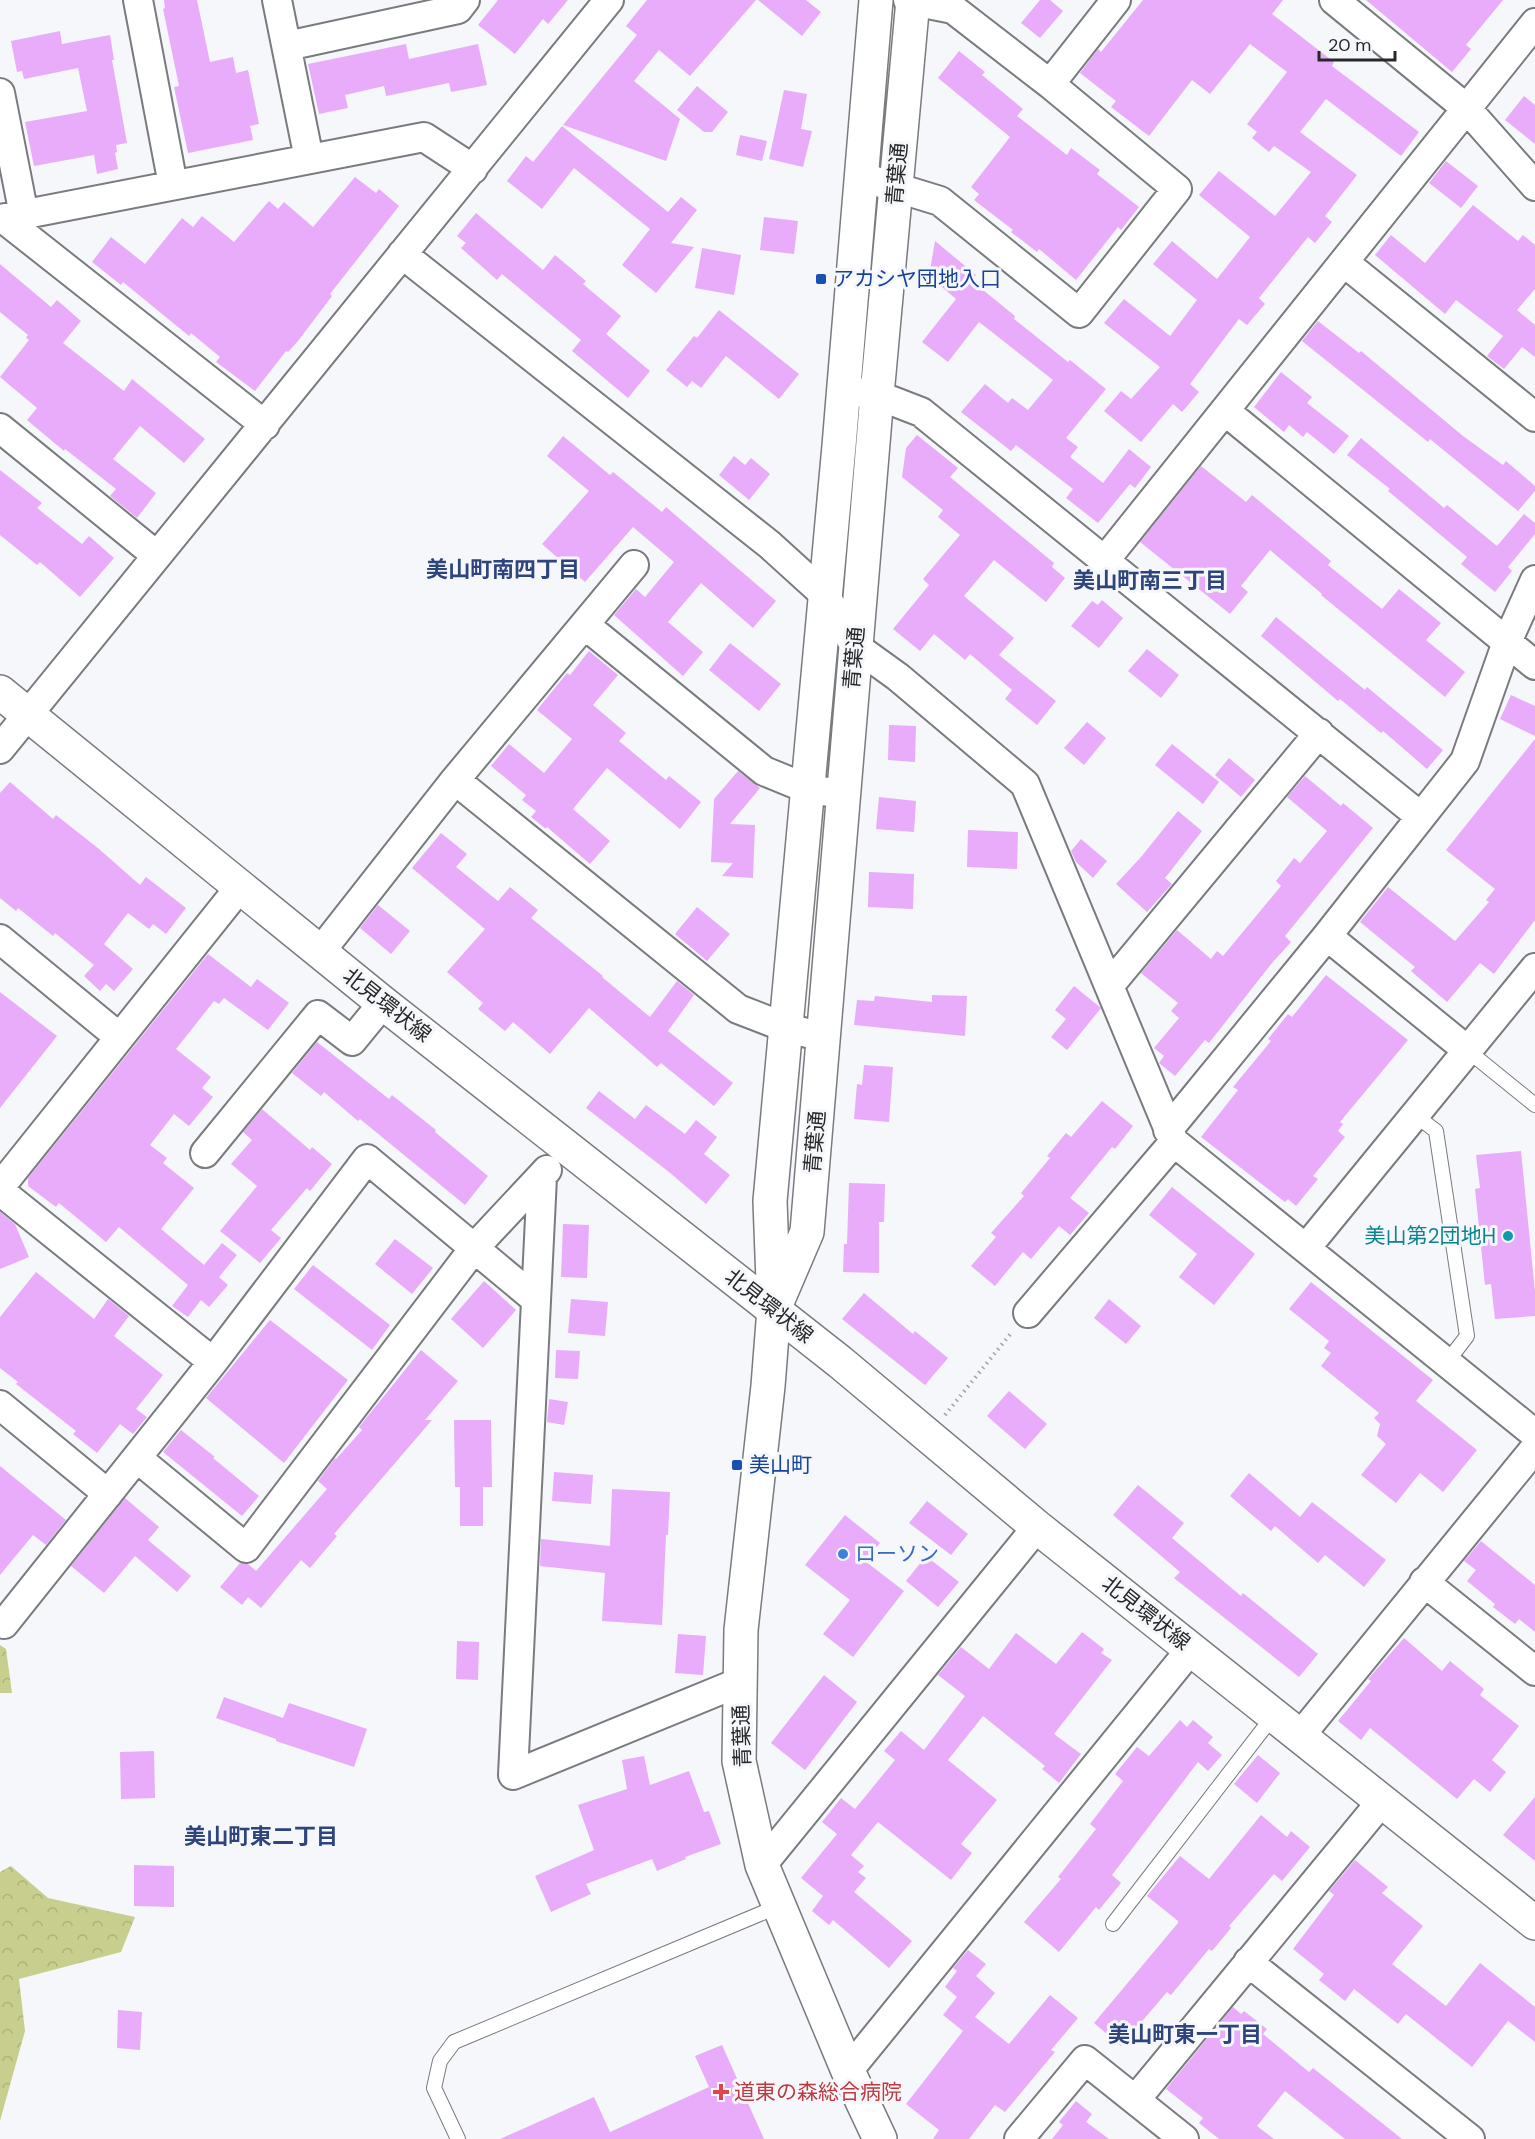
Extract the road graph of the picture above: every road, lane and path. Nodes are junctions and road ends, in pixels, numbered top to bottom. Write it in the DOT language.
graph roads {
  1 [pos="138,0"];
  2 [pos="277,0"];
  3 [pos="465,0"];
  4 [pos="609,0"];
  5 [pos="876,0"];
  6 [pos="911,0"];
  7 [pos="1116,0"];
  8 [pos="1336,1"];
  9 [pos="1535,23"];
  10 [pos="287,46"];
  11 [pos="1050,84"];
  12 [pos="0,93"];
  13 [pos="1466,108"];
  14 [pos="309,159"];
  15 [pos="473,169"];
  16 [pos="862,177"];
  17 [pos="173,185"];
  18 [pos="1535,186"];
  19 [pos="896,188"];
  20 [pos="10,218"];
  21 [pos="402,254"];
  22 [pos="1345,263"];
  23 [pos="844,390"];
  24 [pos="877,395"];
  25 [pos="1226,411"];
  26 [pos="1535,417"];
  27 [pos="265,425"];
  28 [pos="0,428"];
  29 [pos="156,555"];
  30 [pos="1105,560"];
  31 [pos="634,565"];
  32 [pos="1535,580"];
  33 [pos="825,595"];
  34 [pos="585,625"];
  35 [pos="1507,642"];
  36 [pos="855,646"];
  37 [pos="1535,665"];
  38 [pos="0,692"];
  39 [pos="29,714"];
  40 [pos="1318,733"];
  41 [pos="0,749"];
  42 [pos="455,780"];
  43 [pos="808,789"];
  44 [pos="843,794"];
  45 [pos="1421,817"];
  46 [pos="240,887"];
  47 [pos="1327,936"];
  48 [pos="0,939"];
  49 [pos="320,952"];
  50 [pos="1535,969"];
  51 [pos="1109,986"];
  52 [pos="383,1003"];
  53 [pos="787,1028"];
  54 [pos="119,1037"];
  55 [pos="823,1037"];
  56 [pos="1467,1050"];
  57 [pos="1535,1105"];
  58 [pos="1415,1115"];
  59 [pos="1171,1136"];
  60 [pos="566,1146"];
  61 [pos="205,1153"];
  62 [pos="542,1177"];
  63 [pos="0,1189"];
  64 [pos="475,1247"];
  65 [pos="1306,1248"];
  66 [pos="534,1298"];
  67 [pos="774,1309"];
  68 [pos="1028,1313"];
  69 [pos="213,1362"];
  70 [pos="1447,1362"];
  71 [pos="0,1405"];
  72 [pos="1535,1434"];
  73 [pos="928,1435"];
  74 [pos="1535,1448"];
  75 [pos="137,1458"];
  76 [pos="108,1494"];
  77 [pos="1037,1527"];
  78 [pos="1424,1582"];
  79 [pos="0,1621"];
  80 [pos="1191,1649"];
  81 [pos="1535,1671"];
  82 [pos="740,1682"];
  83 [pos="1274,1715"];
  84 [pos="1300,1736"];
  85 [pos="1382,1801"];
  86 [pos="762,1865"];
  87 [pos="779,1906"];
  88 [pos="1531,1913"];
  89 [pos="1113,1924"];
  90 [pos="1248,1962"];
  91 [pos="848,2071"];
  92 [pos="1136,2099"];
  93 [pos="458,2139"];
  94 [pos="880,2139"];
  95 [pos="1019,2139"];
  96 [pos="1184,2139"];
  97 [pos="1470,2139"];
  1 -- 17 [label="street"];
  2 -- 10 [label="street"];
  3 -- 10 [label="street"];
  4 -- 15 [label="street"];
  5 -- 16 [label="street, 青葉通"];
  6 -- 11 [label="street"];
  6 -- 19 [label="street, 青葉通"];
  7 -- 11 [label="street"];
  8 -- 13 [label="street"];
  9 -- 13 [label="street"];
  10 -- 14 [label="street"];
  11 -- 19 [label="street"];
  12 -- 20 [label="street"];
  13 -- 18 [label="street"];
  13 -- 22 [label="street"];
  14 -- 15 [label="street"];
  14 -- 17 [label="street"];
  15 -- 21 [label="street"];
  16 -- 19 [label="street"];
  16 -- 23 [label="street, 青葉通"];
  17 -- 20 [label="street"];
  19 -- 24 [label="street, 青葉通"];
  20 -- 27 [label="street"];
  21 -- 27 [label="street"];
  21 -- 33 [label="street"];
  22 -- 25 [label="street"];
  22 -- 26 [label="street"];
  23 -- 24 [label="street"];
  23 -- 33 [label="street, 青葉通"];
  24 -- 30 [label="street"];
  24 -- 36 [label="street, 青葉通"];
  25 -- 30 [label="street"];
  25 -- 35 [label="street"];
  27 -- 29 [label="street"];
  28 -- 29 [label="street"];
  29 -- 39 [label="street"];
  30 -- 40 [label="street"];
  31 -- 34 [label="street"];
  32 -- 35 [label="street"];
  33 -- 36 [label="street"];
  33 -- 43 [label="street, 青葉通"];
  34 -- 42 [label="street"];
  34 -- 43 [label="street"];
  35 -- 37 [label="street"];
  35 -- 45 [label="street"];
  36 -- 44 [label="street, 青葉通"];
  36 -- 51 [label="street"];
  38 -- 39 [label="street, 北見環状線"];
  39 -- 41 [label="street"];
  39 -- 46 [label="street, 北見環状線"];
  40 -- 45 [label="street"];
  40 -- 51 [label="street"];
  42 -- 49 [label="street"];
  42 -- 53 [label="street"];
  43 -- 44 [label="street"];
  43 -- 53 [label="street, 青葉通"];
  44 -- 55 [label="street, 青葉通"];
  45 -- 47 [label="street"];
  46 -- 49 [label="street, 北見環状線"];
  46 -- 54 [label="street"];
  47 -- 56 [label="street"];
  47 -- 59 [label="street"];
  48 -- 54 [label="street"];
  49 -- 52 [label="street, 北見環状線"];
  50 -- 56 [label="street"];
  51 -- 59 [label="street"];
  52 -- 60 [label="street, 北見環状線"];
  52 -- 61 [label="street"];
  53 -- 55 [label="street"];
  53 -- 67 [label="street, 青葉通"];
  54 -- 63 [label="street"];
  55 -- 67 [label="street, 青葉通"];
  56 -- 57 [label="lane"];
  56 -- 58 [label="street"];
  58 -- 65 [label="street"];
  58 -- 70 [label="lane"];
  59 -- 65 [label="street"];
  59 -- 68 [label="street"];
  60 -- 62 [label="street"];
  60 -- 67 [label="street, 北見環状線"];
  62 -- 64 [label="street"];
  62 -- 66 [label="street"];
  63 -- 69 [label="street"];
  64 -- 66 [label="street"];
  64 -- 69 [label="street"];
  64 -- 75 [label="street"];
  65 -- 70 [label="street"];
  66 -- 82 [label="street"];
  67 -- 73 [label="street, 北見環状線"];
  67 -- 82 [label="street, 青葉通"];
  68 -- 73 [label="path"];
  69 -- 75 [label="street"];
  70 -- 72 [label="street"];
  71 -- 76 [label="street"];
  73 -- 77 [label="street, 北見環状線"];
  74 -- 78 [label="street"];
  75 -- 76 [label="street"];
  76 -- 79 [label="street"];
  77 -- 80 [label="street, 北見環状線"];
  77 -- 86 [label="street"];
  78 -- 81 [label="street"];
  78 -- 84 [label="street"];
  80 -- 83 [label="street, 北見環状線"];
  80 -- 91 [label="street"];
  82 -- 86 [label="street, 青葉通"];
  83 -- 84 [label="street, 北見環状線"];
  83 -- 89 [label="lane"];
  84 -- 85 [label="street, 北見環状線"];
  85 -- 88 [label="street, 北見環状線"];
  85 -- 90 [label="street"];
  86 -- 87 [label="street, 青葉通"];
  87 -- 91 [label="street, 青葉通"];
  87 -- 93 [label="lane"];
  90 -- 92 [label="street"];
  90 -- 97 [label="street"];
  91 -- 94 [label="street, 青葉通"];
  92 -- 95 [label="street"];
  92 -- 96 [label="street"];
}
